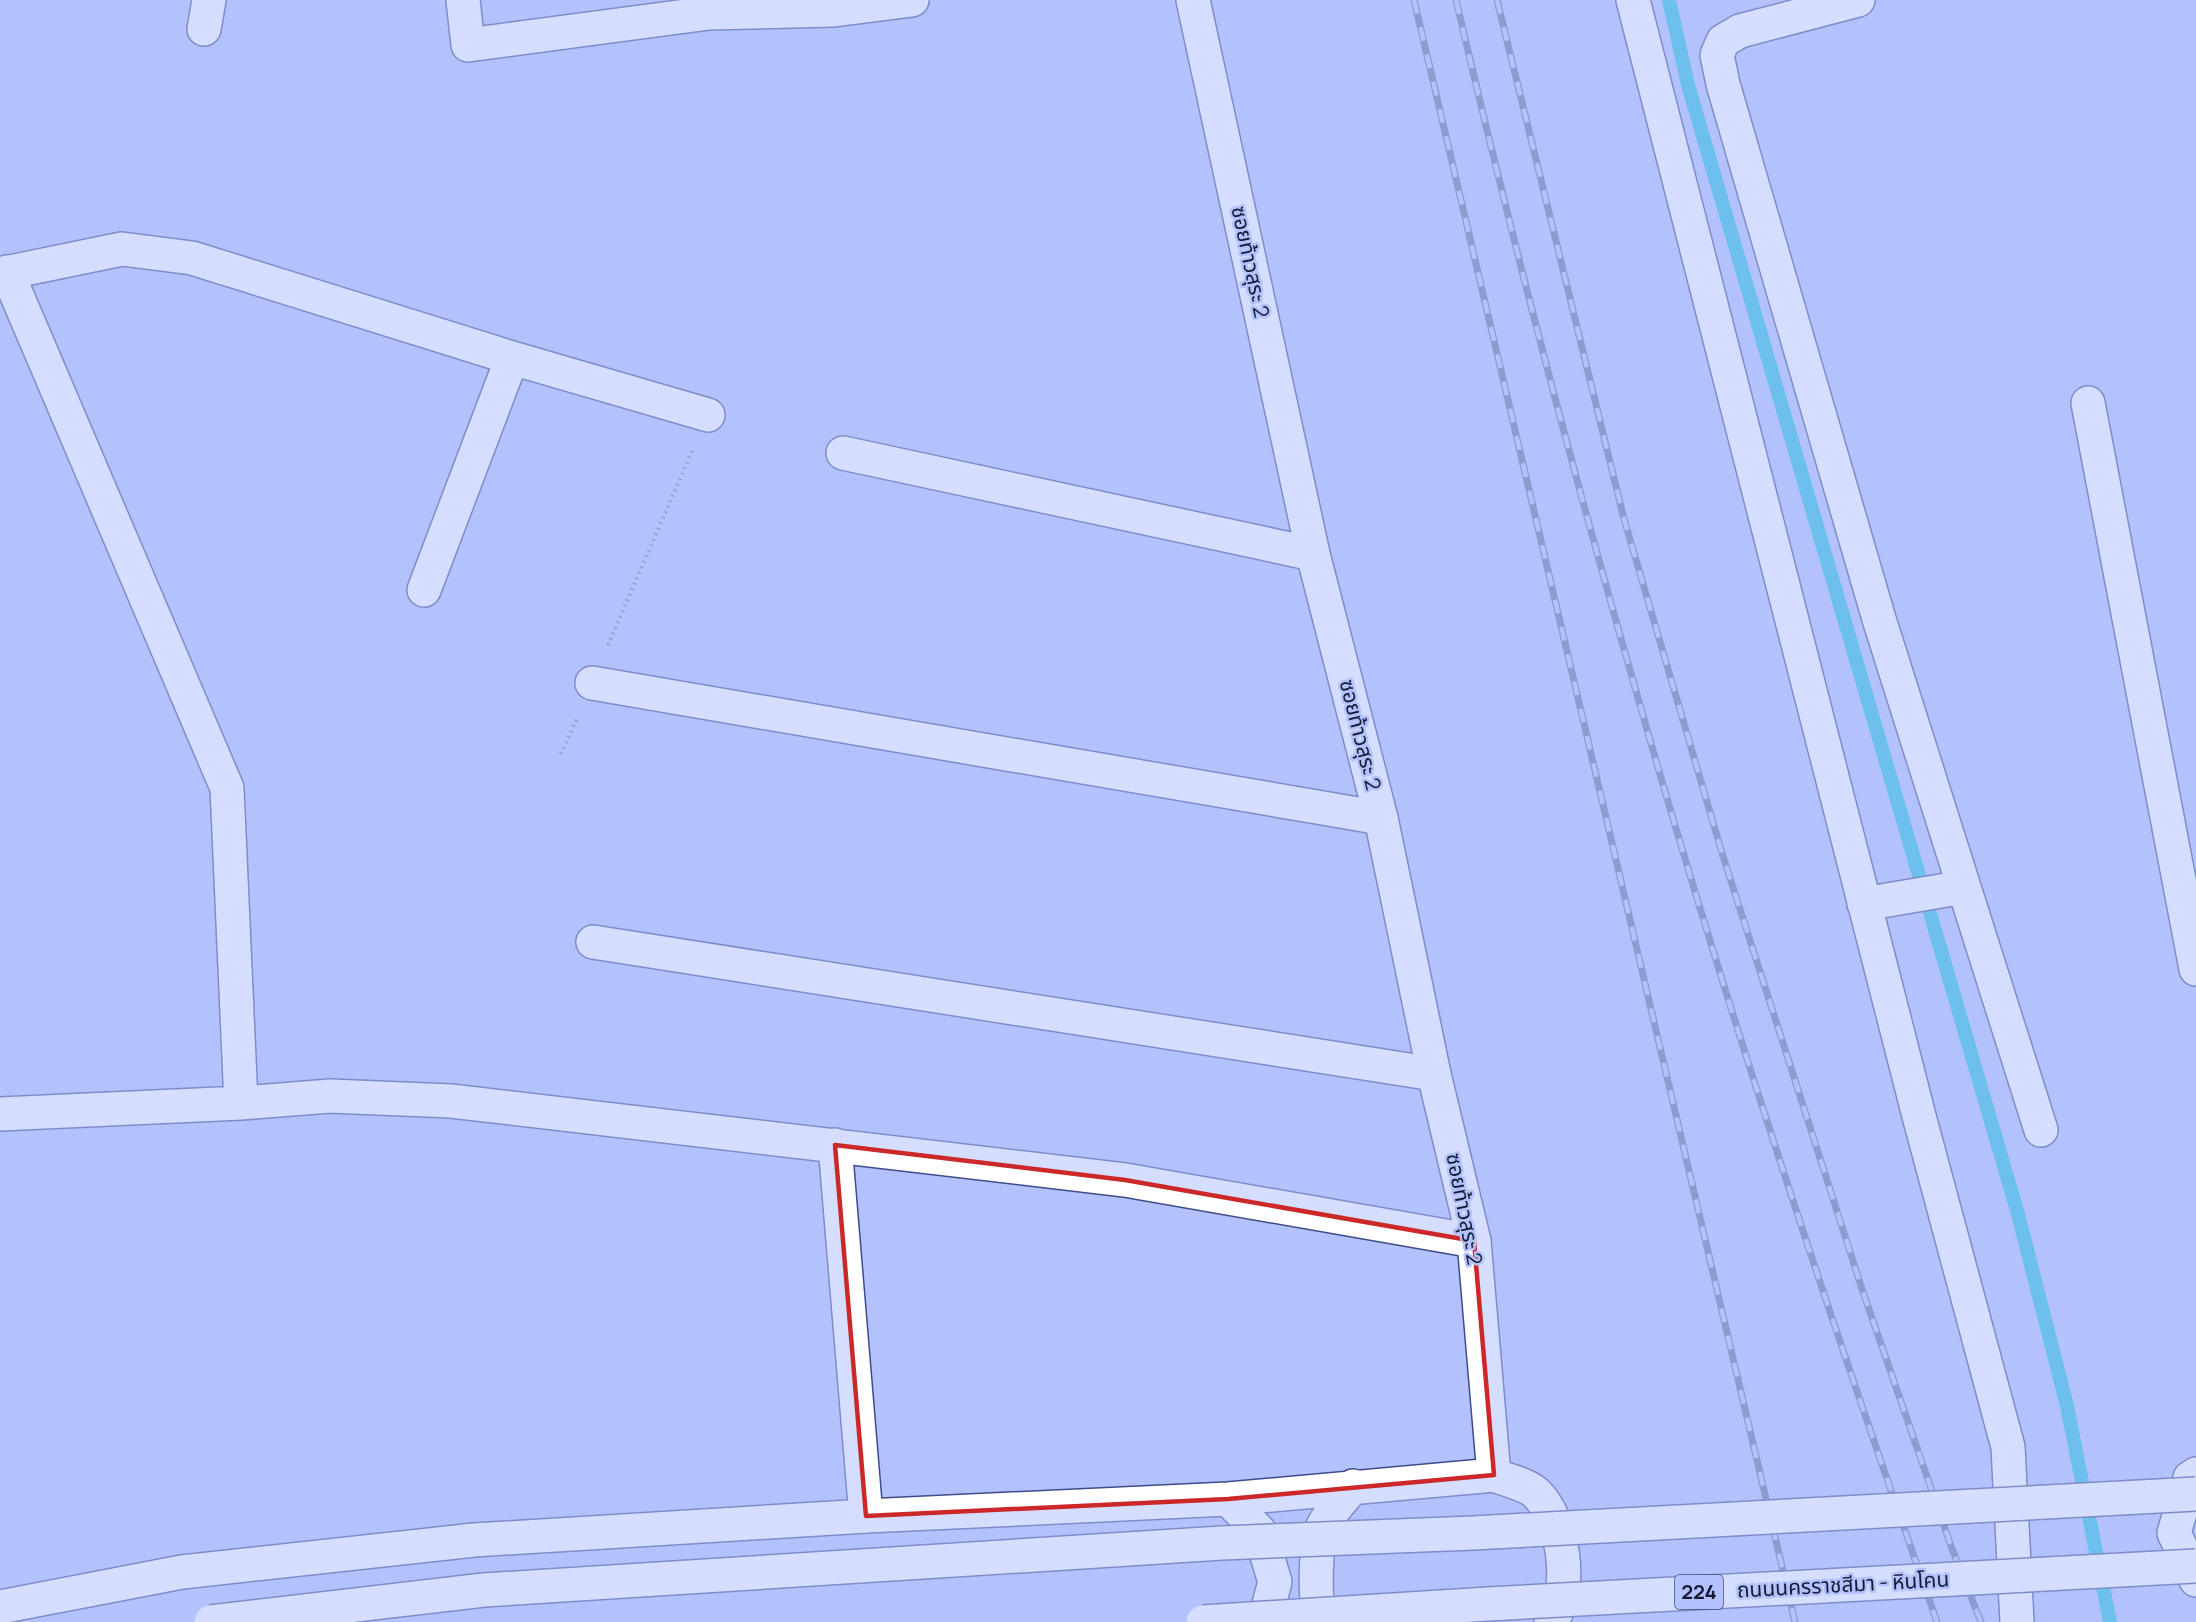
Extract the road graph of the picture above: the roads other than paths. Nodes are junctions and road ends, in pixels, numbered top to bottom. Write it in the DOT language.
graph roads {
  1 [pos="463,0"];
  2 [pos="912,0"];
  3 [pos="1192,0"];
  4 [pos="1633,0"];
  5 [pos="1858,0"];
  6 [pos="708,7"];
  7 [pos="4,273"];
  8 [pos="512,358"];
  9 [pos="2088,402"];
  10 [pos="708,415"];
  11 [pos="843,453"];
  12 [pos="1314,554"];
  13 [pos="424,590"];
  14 [pos="592,683"];
  15 [pos="1381,818"];
  16 [pos="1954,889"];
  17 [pos="1880,901"];
  18 [pos="593,942"];
  19 [pos="2196,969"];
  20 [pos="1434,1074"];
  21 [pos="241,1103"];
  22 [pos="0,1114"];
  23 [pos="2041,1130"];
  24 [pos="835,1145"];
  25 [pos="1474,1242"];
  26 [pos="2196,1474"];
  27 [pos="1494,1475"];
  28 [pos="1353,1486"];
  29 [pos="2196,1494"];
  30 [pos="1228,1499"];
  31 [pos="866,1516"];
  32 [pos="2196,1566"];
  33 [pos="2196,1580"];
  34 [pos="0,1607"];
  35 [pos="211,1622"];
  36 [pos="1203,1622"];
  37 [pos="1264,1622"];
  38 [pos="1321,1622"];
  39 [pos="1551,1622"];
  40 [pos="2017,1622"];
  1 -- 6 [label="street"];
  2 -- 6 [label="street"];
  3 -- 12 [label="street, ซอยท้าวสุระ 2"];
  4 -- 17 [label="street"];
  5 -- 16 [label="street"];
  7 -- 8 [label="street"];
  7 -- 21 [label="street"];
  8 -- 10 [label="street"];
  8 -- 13 [label="street"];
  9 -- 19 [label="street"];
  11 -- 12 [label="street"];
  12 -- 15 [label="street, ซอยท้าวสุระ 2"];
  14 -- 15 [label="street"];
  15 -- 20 [label="street, ซอยท้าวสุระ 2"];
  16 -- 17 [label="street"];
  16 -- 23 [label="street"];
  17 -- 40 [label="street"];
  18 -- 20 [label="street"];
  20 -- 25 [label="street, ซอยท้าวสุระ 2"];
  21 -- 22 [label="street"];
  21 -- 24 [label="street"];
  24 -- 25 [label="street"];
  24 -- 31 [label="street"];
  25 -- 27 [label="street, ซอยท้าวสุระ 2"];
  26 -- 33 [label="street"];
  27 -- 28 [label="street"];
  27 -- 39 [label="street"];
  28 -- 30 [label="street"];
  28 -- 38 [label="street"];
  29 -- 35 [label="street, bridge"];
  30 -- 31 [label="street"];
  30 -- 37 [label="street"];
  31 -- 34 [label="street"];
  32 -- 36 [label="street, ถนนนครราชสีมา - หินโคน / 224, bridge"];
}
